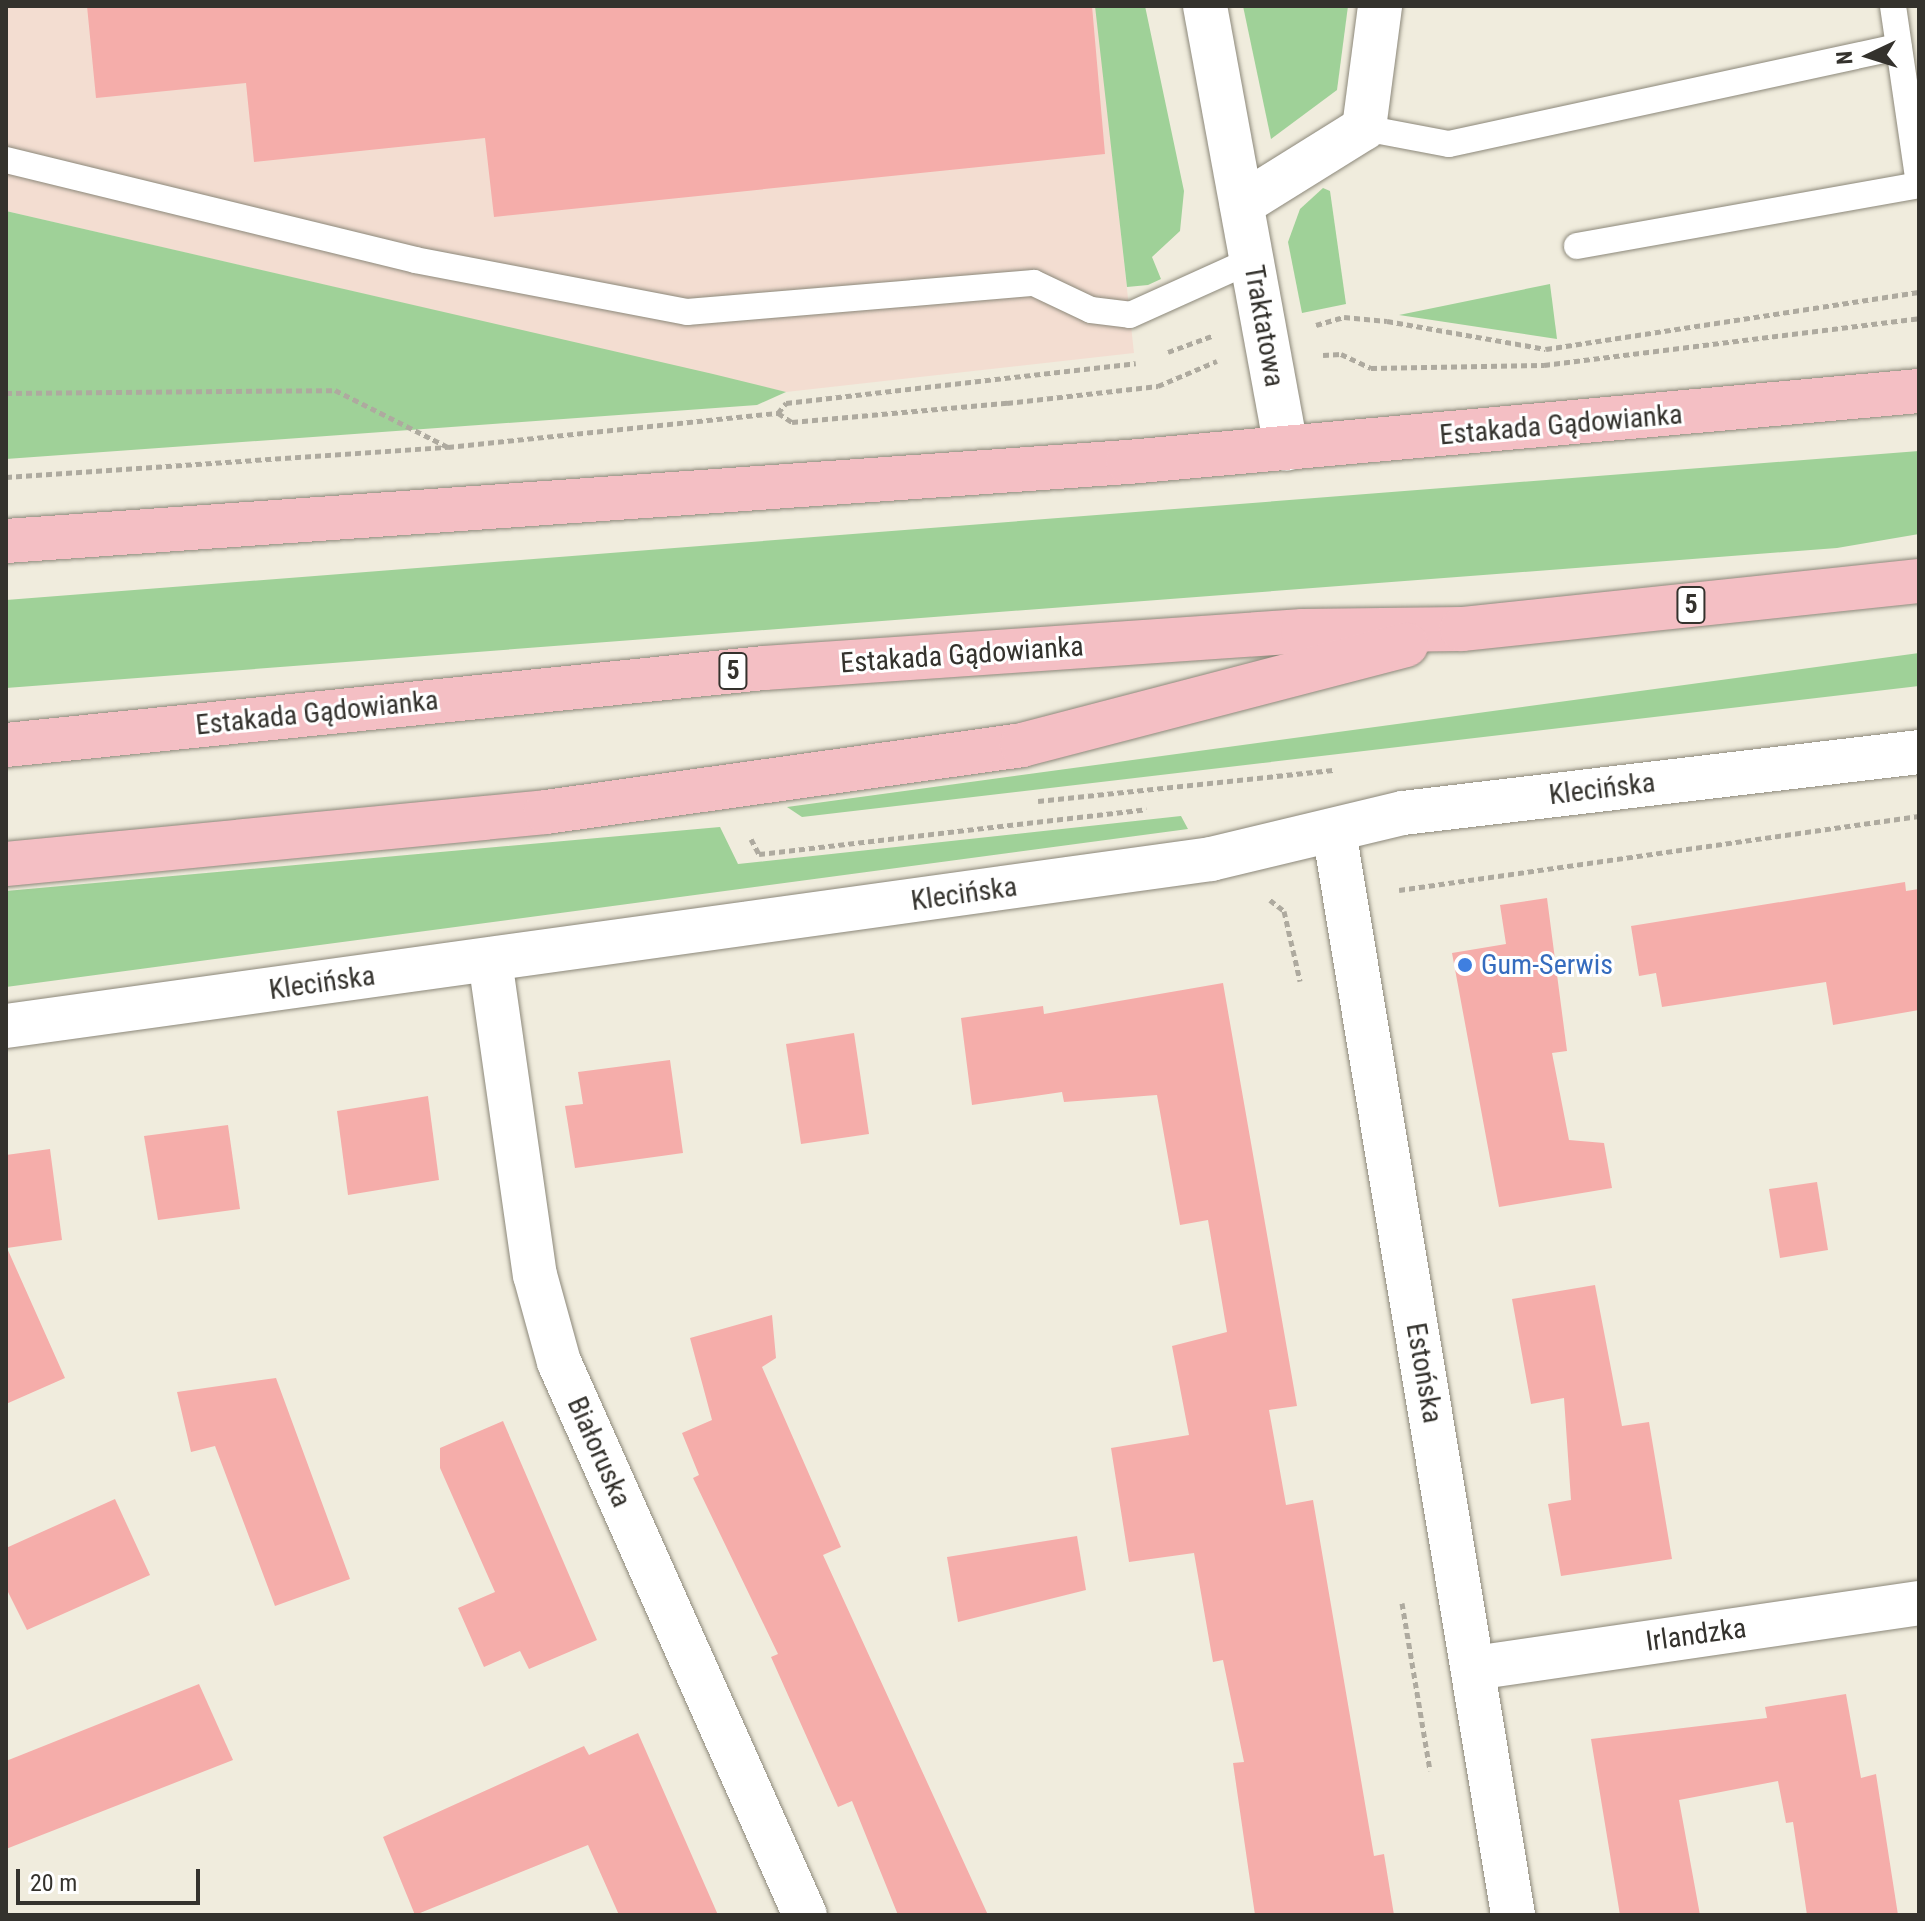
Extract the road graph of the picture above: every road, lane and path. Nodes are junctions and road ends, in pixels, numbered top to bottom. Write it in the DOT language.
graph roads {
  1 [pos="1205,6"];
  2 [pos="1380,6"];
  3 [pos="1893,6"];
  4 [pos="1899,47"];
  5 [pos="1364,128"];
  6 [pos="6,160"];
  7 [pos="1919,184"];
  8 [pos="1242,204"];
  9 [pos="1577,246"];
  10 [pos="1252,260"];
  11 [pos="1919,292"];
  12 [pos="1919,318"];
  13 [pos="1306,328"];
  14 [pos="1186,344"];
  15 [pos="1322,356"];
  16 [pos="1212,362"];
  17 [pos="1919,391"];
  18 [pos="6,393"];
  19 [pos="778,413"];
  20 [pos="448,447"];
  21 [pos="1286,449"];
  22 [pos="6,477"];
  23 [pos="6,541"];
  24 [pos="1919,581"];
  25 [pos="1462,629"];
  26 [pos="6,745"];
  27 [pos="1919,752"];
  28 [pos="1159,808"];
  29 [pos="1919,816"];
  30 [pos="744,825"];
  31 [pos="1334,831"];
  32 [pos="6,864"];
  33 [pos="1391,891"];
  34 [pos="1284,911"];
  35 [pos="490,960"];
  36 [pos="1296,963"];
  37 [pos="6,1026"];
  38 [pos="1919,1603"];
  39 [pos="1474,1668"];
  40 [pos="805,1915"];
  41 [pos="1513,1915"];
  1 -- 8 [label="street, Traktatowa"];
  2 -- 5 [label="street"];
  3 -- 4 [label="lane"];
  4 -- 5 [label="lane"];
  4 -- 7 [label="lane"];
  5 -- 8 [label="street"];
  6 -- 10 [label="lane"];
  7 -- 9 [label="lane"];
  8 -- 10 [label="street, Traktatowa"];
  10 -- 21 [label="street, Traktatowa"];
  11 -- 13 [label="path"];
  12 -- 15 [label="path"];
  14 -- 19 [label="path"];
  16 -- 19 [label="path"];
  17 -- 21 [label="main road, Estakada Gądowianka"];
  18 -- 20 [label="path"];
  19 -- 20 [label="path"];
  20 -- 22 [label="path"];
  21 -- 23 [label="main road, Estakada Gądowianka"];
  24 -- 25 [label="main road, Estakada Gądowianka / 5"];
  25 -- 26 [label="main road, Estakada Gądowianka / 5"];
  25 -- 32 [label="main road"];
  27 -- 31 [label="street, Klecińska"];
  28 -- 30 [label="path"];
  29 -- 33 [label="path"];
  31 -- 35 [label="street, Klecińska"];
  31 -- 39 [label="street, Estońska"];
  34 -- 36 [label="path"];
  35 -- 37 [label="street, Klecińska"];
  35 -- 40 [label="street, Białoruska"];
  38 -- 39 [label="street, Irlandzka"];
  39 -- 41 [label="street, Estońska"];
}
